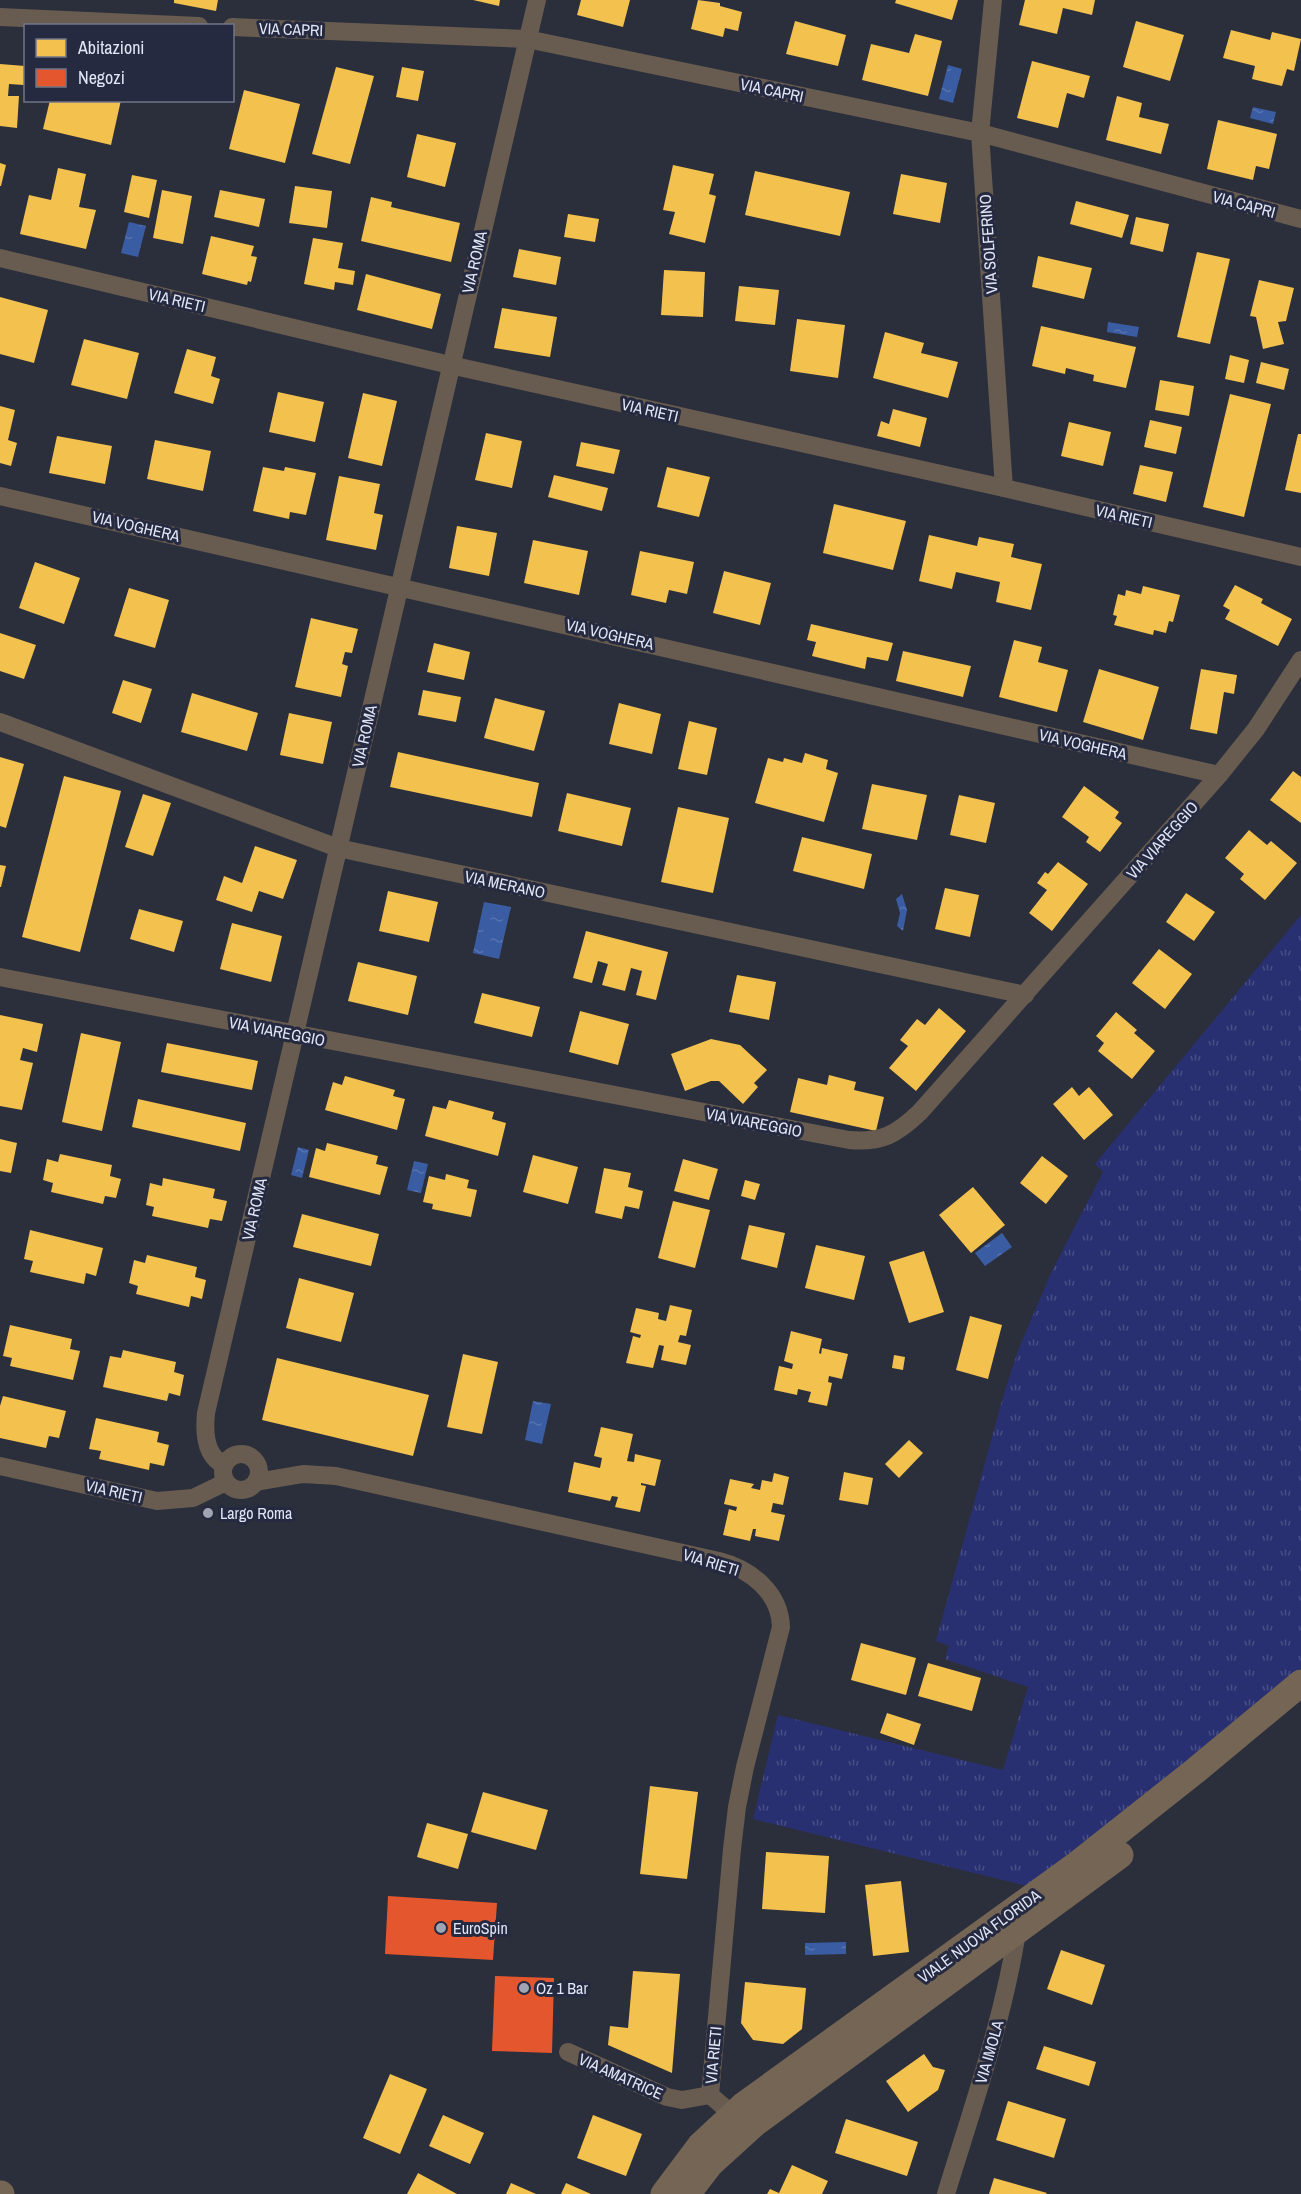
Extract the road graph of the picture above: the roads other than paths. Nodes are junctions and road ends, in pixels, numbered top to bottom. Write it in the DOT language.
graph roads {
  1 [pos="537,0"];
  2 [pos="993,0"];
  3 [pos="0,17"];
  4 [pos="155,24"];
  5 [pos="234,27"];
  6 [pos="526,39"];
  7 [pos="980,133"];
  8 [pos="1301,219"];
  9 [pos="0,258"];
  10 [pos="450,365"];
  11 [pos="1004,488"];
  12 [pos="0,495"];
  13 [pos="1301,557"];
  14 [pos="399,586"];
  15 [pos="1301,660"];
  16 [pos="0,722"];
  17 [pos="1220,776"];
  18 [pos="338,848"];
  19 [pos="0,977"];
  20 [pos="1025,995"];
  21 [pos="295,1035"];
  22 [pos="0,1466"];
  23 [pos="225,1474"];
  24 [pos="256,1482"];
  25 [pos="1301,1683"];
  26 [pos="1301,1706"];
  27 [pos="1019,1920"];
  28 [pos="568,2052"];
  29 [pos="710,2096"];
  30 [pos="732,2114"];
  31 [pos="664,2194"];
  32 [pos="687,2194"];
  33 [pos="946,2194"];
  1 -- 6 [label="street, VIA ROMA"];
  2 -- 7 [label="street, VIA SOLFERINO"];
  3 -- 4 [label="street"];
  5 -- 6 [label="street, VIA CAPRI"];
  6 -- 7 [label="street, VIA CAPRI"];
  6 -- 10 [label="street, VIA ROMA"];
  7 -- 8 [label="street, VIA CAPRI"];
  7 -- 11 [label="street, VIA SOLFERINO"];
  9 -- 10 [label="street, VIA RIETI"];
  10 -- 11 [label="street, VIA RIETI"];
  10 -- 14 [label="street, VIA ROMA"];
  11 -- 13 [label="street, VIA RIETI"];
  12 -- 14 [label="street, VIA VOGHERA"];
  14 -- 17 [label="street, VIA VOGHERA"];
  14 -- 18 [label="street, VIA ROMA"];
  15 -- 17 [label="street, VIA VIAREGGIO"];
  16 -- 18 [label="street, VIA MERANO"];
  17 -- 20 [label="street, VIA VIAREGGIO"];
  18 -- 20 [label="street, VIA MERANO"];
  18 -- 21 [label="street, VIA ROMA"];
  19 -- 21 [label="street, VIA VIAREGGIO"];
  20 -- 21 [label="street, VIA VIAREGGIO"];
  21 -- 23 [label="street, VIA ROMA"];
  22 -- 23 [label="street, VIA RIETI"];
  23 -- 24 [label="street"];
  23 -- 24 [label="street"];
  24 -- 29 [label="street, VIA RIETI"];
  25 -- 27 [label="street, VIALE NUOVA FLORIDA"];
  26 -- 27 [label="street, VIALE NUOVA FLORIDA"];
  27 -- 30 [label="street, VIALE NUOVA FLORIDA"];
  27 -- 32 [label="street, VIALE NUOVA FLORIDA"];
  27 -- 33 [label="street, VIA IMOLA"];
  28 -- 29 [label="street, VIA AMATRICE"];
  29 -- 30 [label="street, VIA RIETI"];
  30 -- 31 [label="street, VIALE NUOVA FLORIDA"];
}
